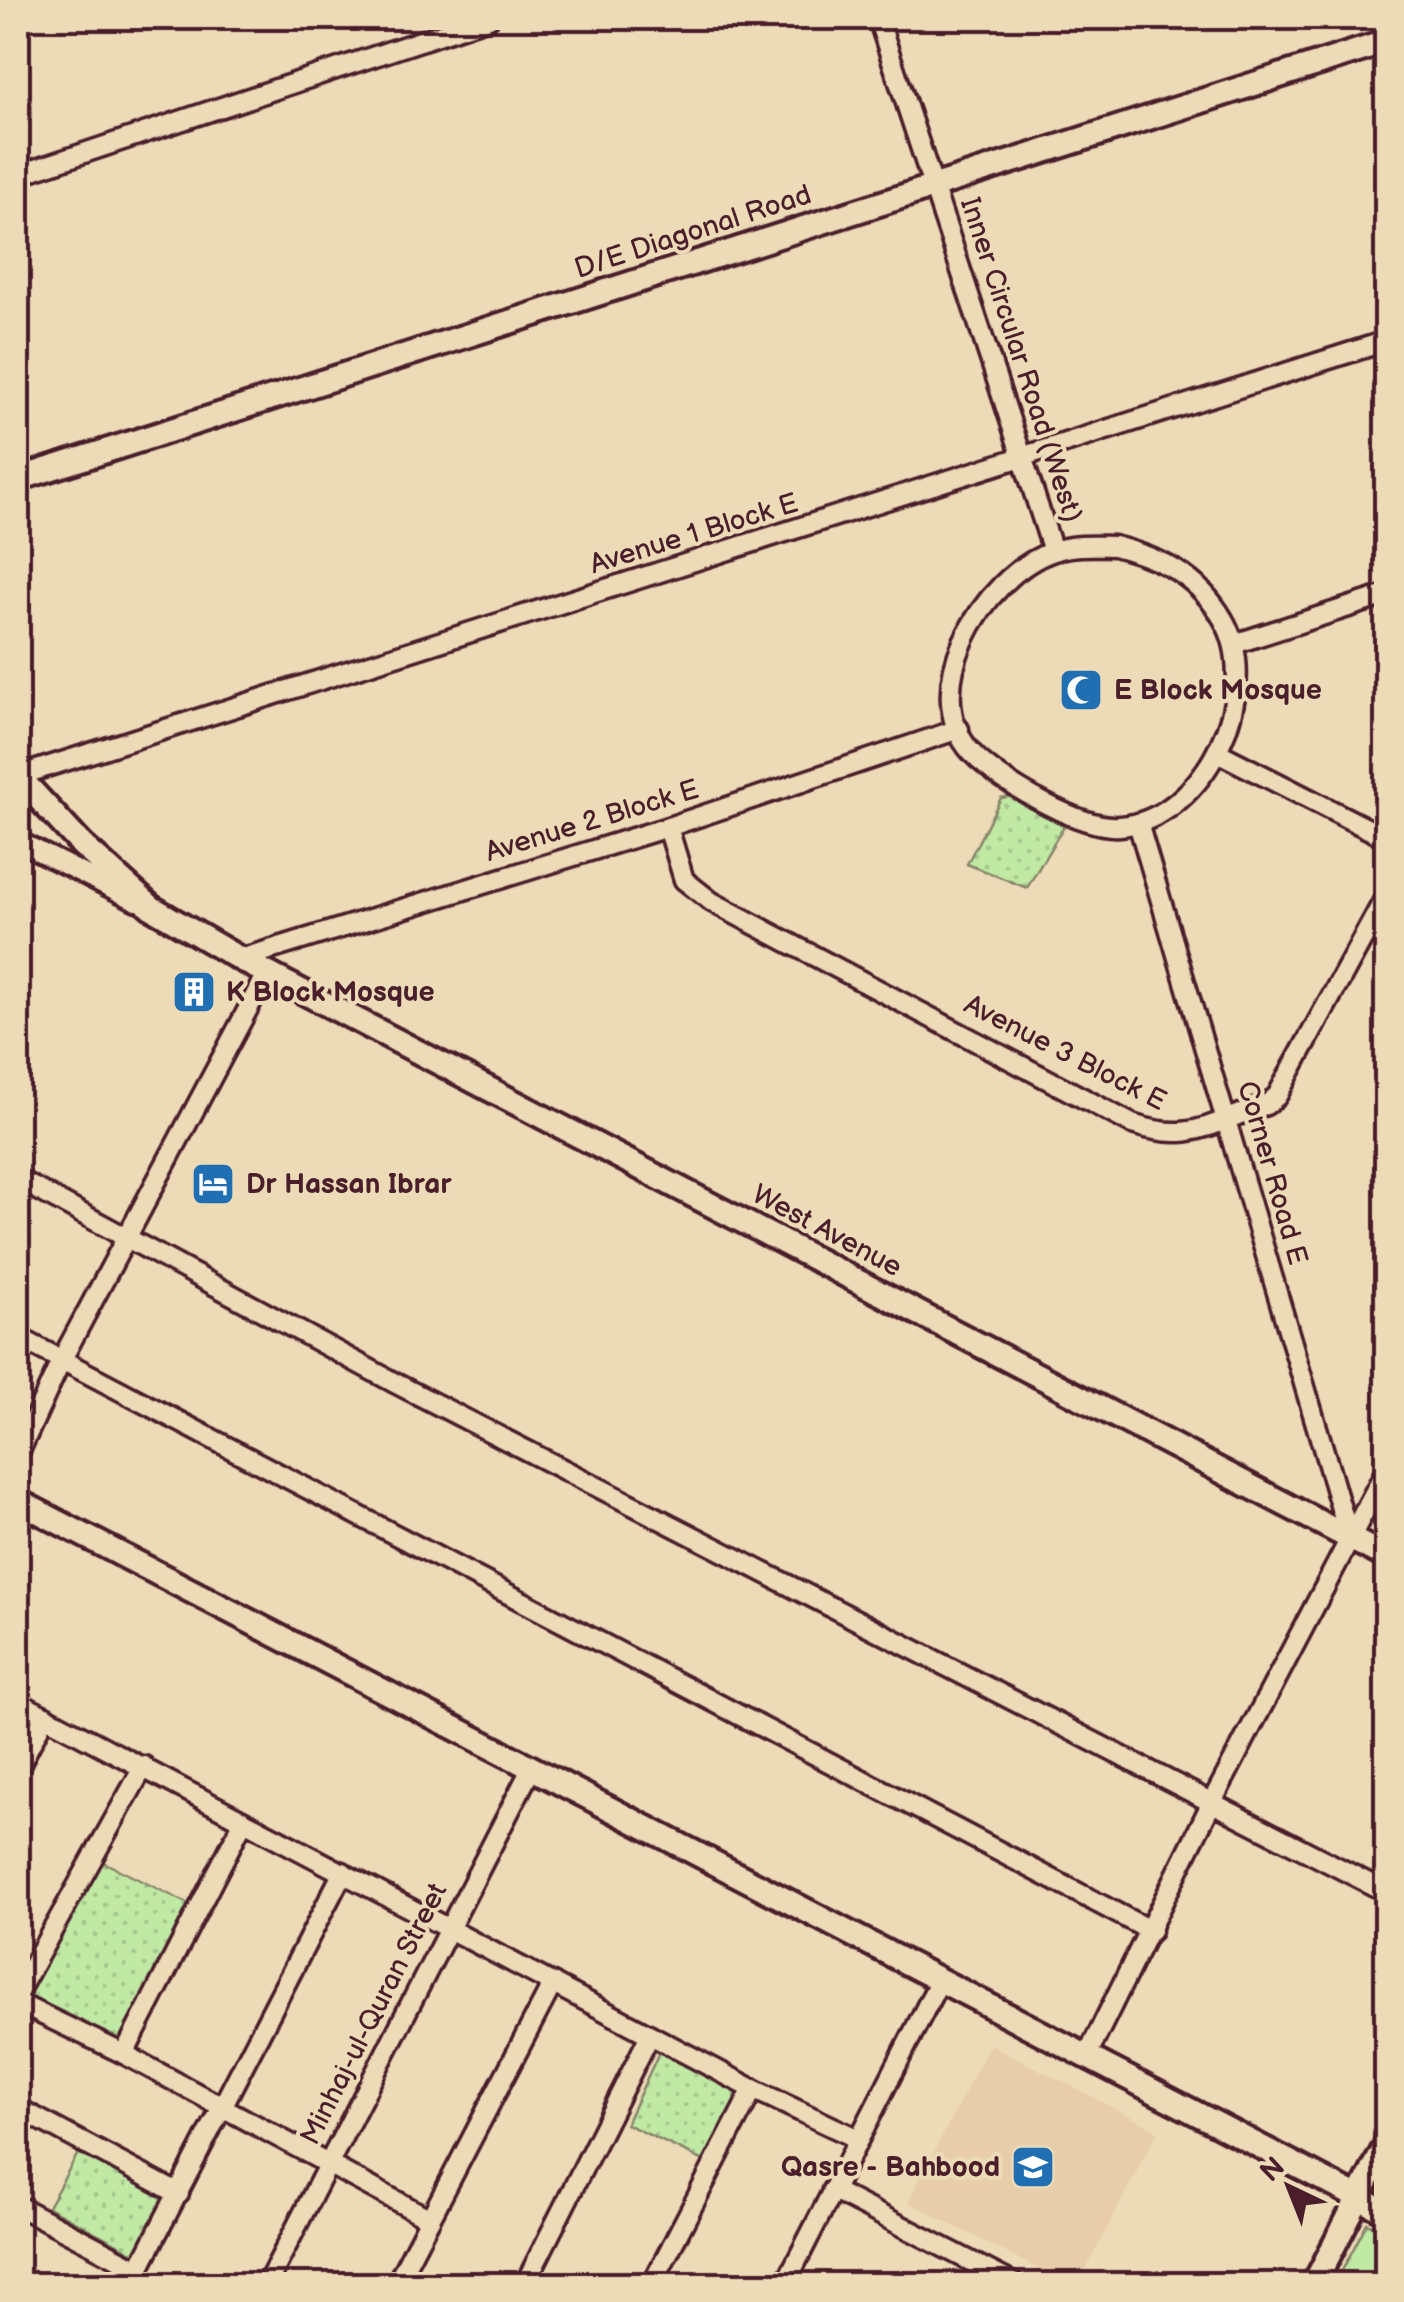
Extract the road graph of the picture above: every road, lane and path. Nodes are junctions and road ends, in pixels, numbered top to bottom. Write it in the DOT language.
graph roads {
  1 [pos="489,18"];
  2 [pos="878,18"];
  3 [pos="1386,42"];
  4 [pos="18,174"];
  5 [pos="936,186"];
  6 [pos="1386,342"];
  7 [pos="1026,459"];
  8 [pos="18,479"];
  9 [pos="1053,551"];
  10 [pos="1386,595"];
  11 [pos="1234,644"];
  12 [pos="959,729"];
  13 [pos="1219,752"];
  14 [pos="18,776"];
  15 [pos="1138,822"];
  16 [pos="668,827"];
  17 [pos="1386,838"];
  18 [pos="18,840"];
  19 [pos="1386,896"];
  20 [pos="151,907"];
  21 [pos="240,960"];
  22 [pos="267,973"];
  23 [pos="1227,1117"];
  24 [pos="18,1178"];
  25 [pos="128,1236"];
  26 [pos="18,1336"];
  27 [pos="62,1359"];
  28 [pos="18,1455"];
  29 [pos="1386,1470"];
  30 [pos="18,1501"];
  31 [pos="1350,1539"];
  32 [pos="1386,1557"];
  33 [pos="18,1702"];
  34 [pos="44,1716"];
  35 [pos="144,1766"];
  36 [pos="18,1768"];
  37 [pos="531,1769"];
  38 [pos="1213,1800"];
  39 [pos="244,1822"];
  40 [pos="343,1872"];
  41 [pos="1386,1892"];
  42 [pos="448,1927"];
  43 [pos="1151,1931"];
  44 [pos="940,1980"];
  45 [pos="553,1983"];
  46 [pos="18,1992"];
  47 [pos="18,2003"];
  48 [pos="650,2035"];
  49 [pos="124,2054"];
  50 [pos="1087,2056"];
  51 [pos="753,2089"];
  52 [pos="18,2108"];
  53 [pos="224,2110"];
  54 [pos="858,2140"];
  55 [pos="1386,2146"];
  56 [pos="328,2164"];
  57 [pos="832,2190"];
  58 [pos="178,2194"];
  59 [pos="1360,2198"];
  60 [pos="18,2206"];
  61 [pos="1386,2212"];
  62 [pos="430,2220"];
  63 [pos="135,2277"];
  64 [pos="267,2284"];
  65 [pos="396,2284"];
  66 [pos="525,2284"];
  67 [pos="652,2284"];
  68 [pos="785,2284"];
  69 [pos="1015,2284"];
  70 [pos="1314,2284"];
  1 -- 4 [label="street"];
  2 -- 5 [label="street, Inner Circular Road (West)"];
  3 -- 5 [label="street, D/E Diagonal Road"];
  5 -- 7 [label="street, Inner Circular Road (West)"];
  5 -- 8 [label="street, D/E Diagonal Road"];
  6 -- 7 [label="street, Avenue 1 Block E"];
  7 -- 9 [label="street, Inner Circular Road (West)"];
  7 -- 14 [label="street, Avenue 1 Block E"];
  9 -- 11 [label="street"];
  9 -- 12 [label="street"];
  10 -- 11 [label="street"];
  11 -- 13 [label="street"];
  12 -- 15 [label="street"];
  12 -- 16 [label="street, Avenue 2 Block E"];
  13 -- 15 [label="street"];
  13 -- 17 [label="street"];
  14 -- 20 [label="street, West Avenue"];
  15 -- 23 [label="street, Corner Road E"];
  16 -- 21 [label="street, Avenue 2 Block E"];
  16 -- 23 [label="street, Avenue 3 Block E"];
  18 -- 20 [label="street"];
  19 -- 23 [label="street, Avenue 3 Block E"];
  20 -- 21 [label="street, West Avenue"];
  21 -- 22 [label="street, West Avenue"];
  22 -- 25 [label="street"];
  22 -- 31 [label="street, West Avenue"];
  23 -- 31 [label="street, Corner Road E"];
  24 -- 25 [label="street"];
  25 -- 27 [label="street"];
  25 -- 38 [label="street"];
  26 -- 27 [label="street"];
  27 -- 28 [label="street"];
  27 -- 43 [label="street"];
  29 -- 31 [label="street"];
  30 -- 37 [label="street"];
  31 -- 32 [label="street, West Avenue"];
  31 -- 38 [label="street"];
  33 -- 34 [label="street"];
  34 -- 35 [label="street"];
  34 -- 36 [label="street"];
  35 -- 39 [label="street"];
  35 -- 46 [label="street"];
  37 -- 42 [label="street, Minhaj-ul-Quran Street"];
  37 -- 44 [label="street"];
  38 -- 41 [label="street"];
  38 -- 43 [label="street"];
  39 -- 40 [label="street"];
  39 -- 49 [label="street"];
  40 -- 42 [label="street"];
  40 -- 53 [label="street"];
  42 -- 45 [label="street"];
  42 -- 56 [label="street, Minhaj-ul-Quran Street"];
  43 -- 50 [label="street"];
  44 -- 50 [label="street"];
  44 -- 54 [label="street"];
  45 -- 48 [label="street"];
  45 -- 62 [label="street"];
  47 -- 49 [label="street"];
  48 -- 51 [label="street"];
  48 -- 66 [label="street"];
  49 -- 53 [label="street"];
  50 -- 59 [label="street"];
  51 -- 54 [label="street"];
  51 -- 67 [label="street"];
  52 -- 58 [label="street"];
  53 -- 56 [label="street"];
  53 -- 58 [label="street"];
  54 -- 57 [label="street"];
  55 -- 59 [label="street"];
  56 -- 62 [label="street"];
  56 -- 64 [label="street, Minhaj-ul-Quran Street"];
  57 -- 68 [label="street"];
  57 -- 69 [label="street"];
  58 -- 63 [label="street"];
  59 -- 61 [label="street"];
  59 -- 70 [label="street"];
  60 -- 63 [label="street"];
  62 -- 65 [label="street"];
}
